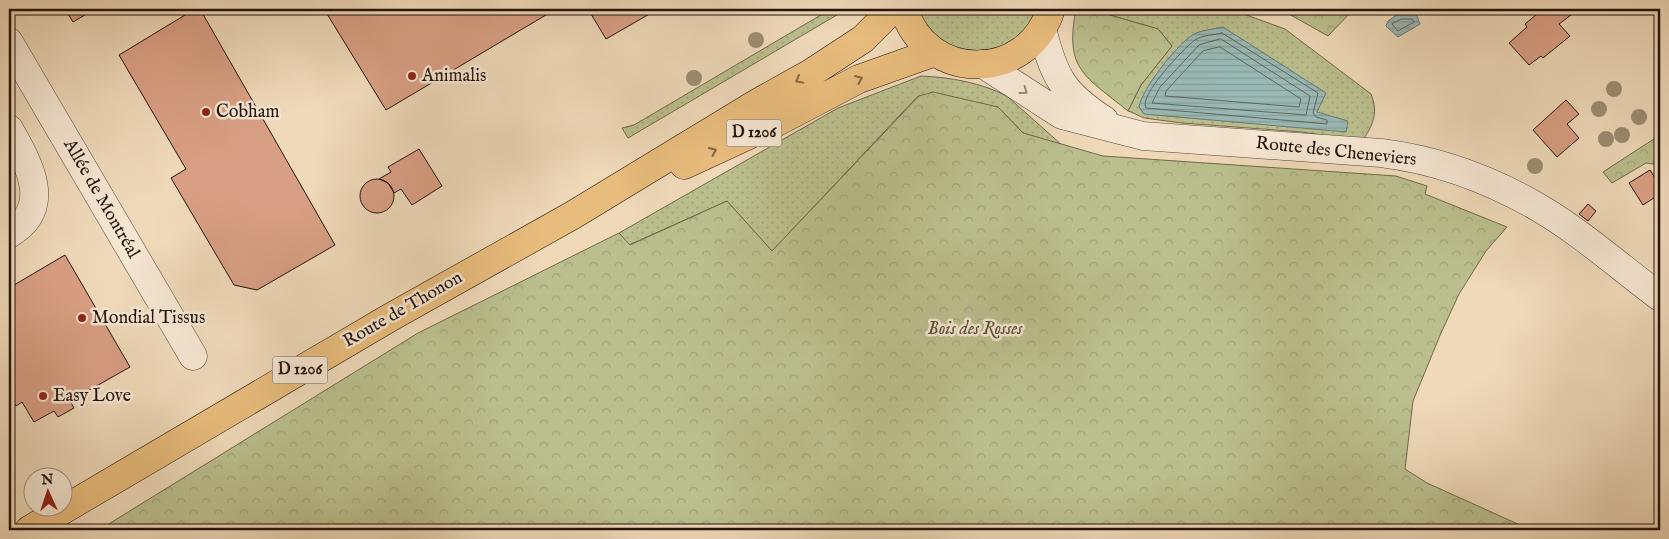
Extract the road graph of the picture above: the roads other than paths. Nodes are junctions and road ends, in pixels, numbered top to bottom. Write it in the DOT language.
graph roads {
  1 [pos="893,9"];
  2 [pos="904,9"];
  3 [pos="1046,19"];
  4 [pos="9,42"];
  5 [pos="935,52"];
  6 [pos="983,64"];
  7 [pos="9,129"];
  8 [pos="1123,131"];
  9 [pos="573,215"];
  10 [pos="9,234"];
  11 [pos="1660,297"];
  12 [pos="193,356"];
  13 [pos="29,530"];
  1 -- 9 [label="main road, Route de Thonon / D 1206, one-way"];
  2 -- 5 [label="main road"];
  3 -- 6 [label="main road"];
  3 -- 8 [label="street, Route des Cheneviers"];
  4 -- 12 [label="street, Allée de Montréal"];
  5 -- 6 [label="main road"];
  9 -- 5 [label="main road, Route de Thonon / D 1206, one-way"];
  6 -- 8 [label="street, Route des Cheneviers, one-way"];
  7 -- 10 [label="street"];
  8 -- 11 [label="street, Route des Cheneviers"];
  9 -- 13 [label="main road, Route de Thonon / D 1206"];
}
